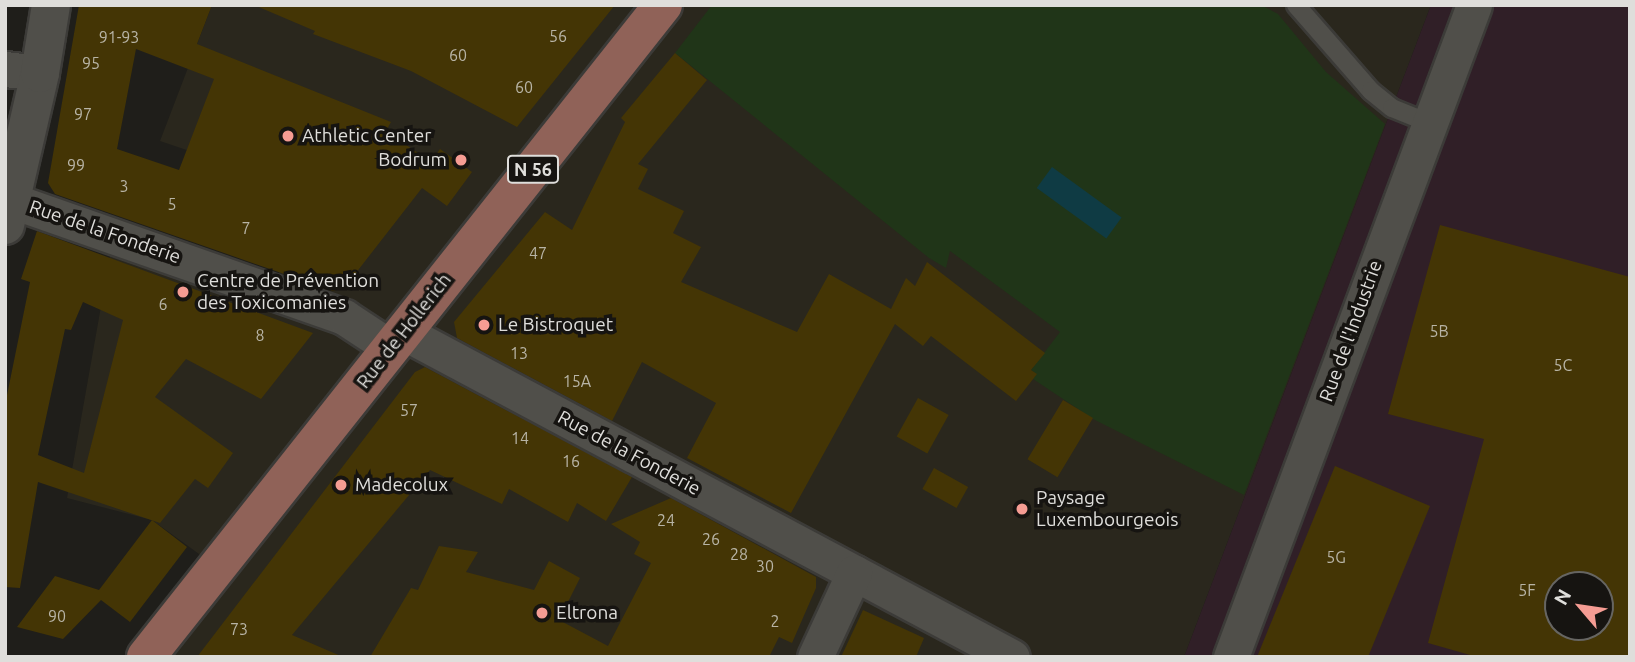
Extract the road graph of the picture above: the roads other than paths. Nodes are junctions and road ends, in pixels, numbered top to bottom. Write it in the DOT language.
graph roads {
  1 [pos="51,5"];
  2 [pos="663,5"];
  3 [pos="1296,5"];
  4 [pos="1474,5"];
  5 [pos="23,71"];
  6 [pos="1429,123"];
  7 [pos="7,213"];
  8 [pos="397,340"];
  9 [pos="854,573"];
  10 [pos="146,657"];
  11 [pos="815,657"];
  12 [pos="1012,657"];
  13 [pos="1231,657"];
  1 -- 5 [label="main road"];
  2 -- 8 [label="main road, Rue de Hollerich / N 56"];
  3 -- 6 [label="lane"];
  4 -- 6 [label="street, Rue de l'Industrie"];
  5 -- 7 [label="main road"];
  6 -- 13 [label="street, Rue de l'Industrie"];
  7 -- 8 [label="street, Rue de la Fonderie"];
  8 -- 9 [label="street, Rue de la Fonderie"];
  8 -- 10 [label="main road, Rue de Hollerich / N 56"];
  9 -- 11 [label="street"];
  9 -- 12 [label="street"];
}
